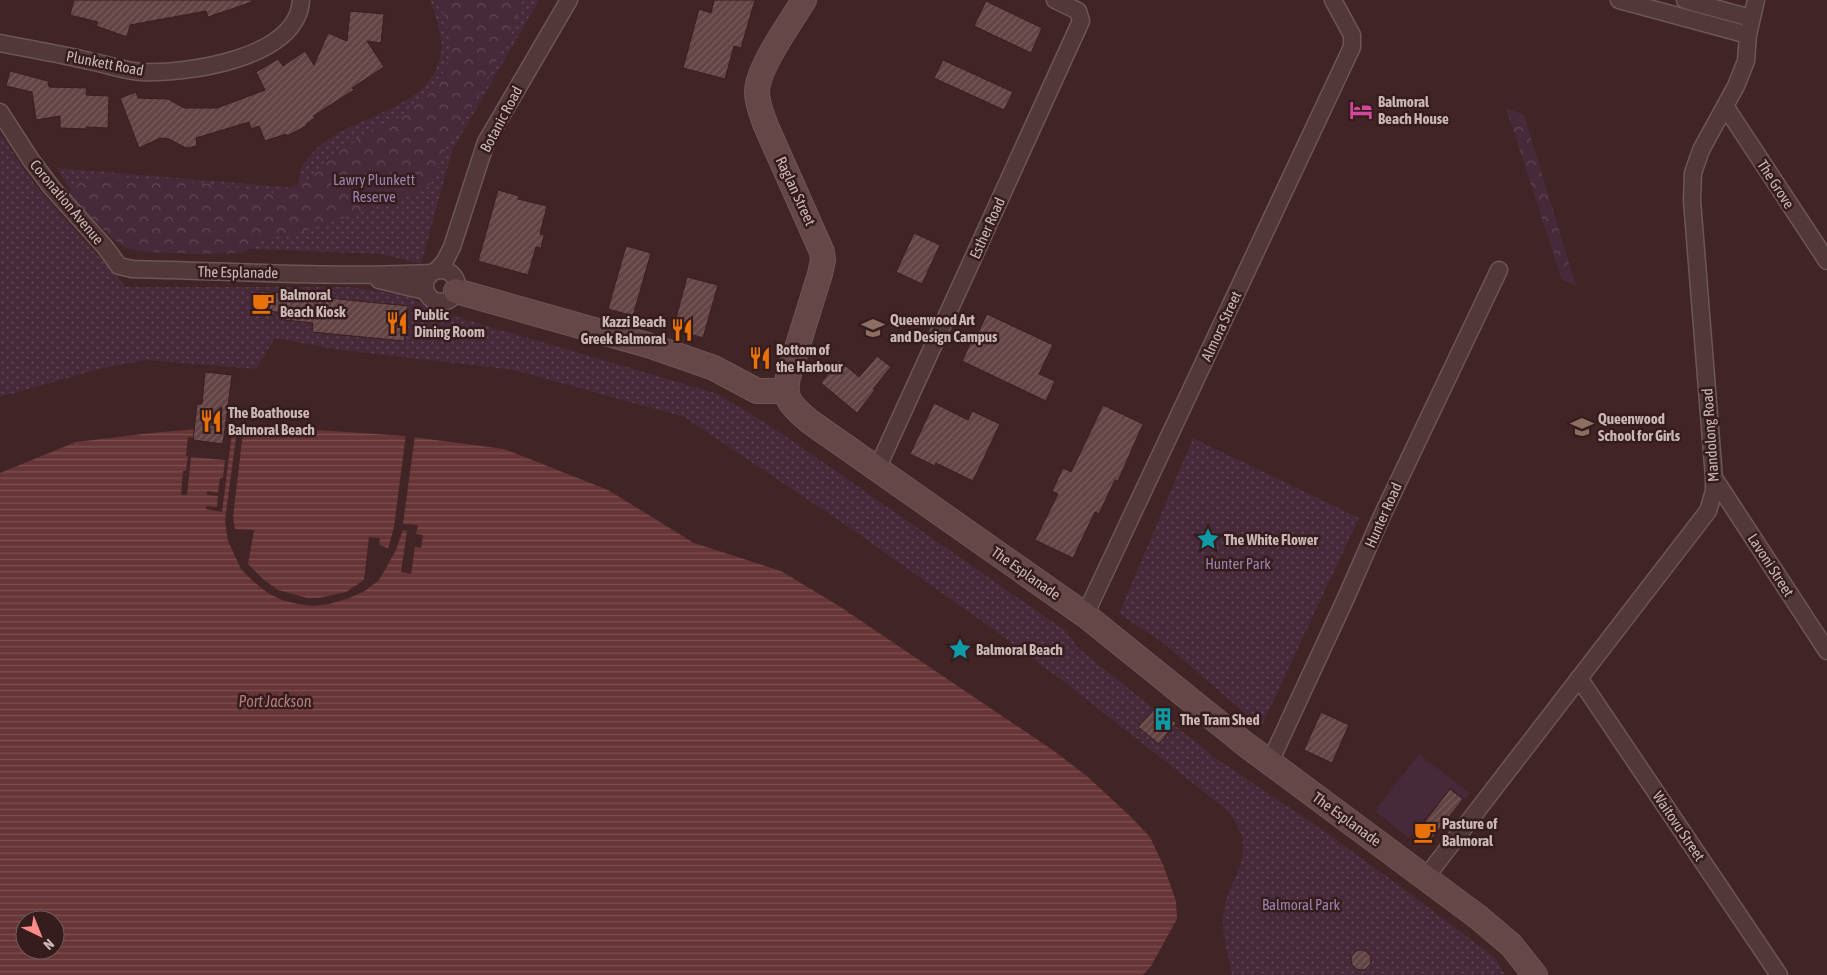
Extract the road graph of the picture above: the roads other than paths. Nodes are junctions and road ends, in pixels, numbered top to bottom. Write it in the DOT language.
graph roads {
  1 [pos="301,0"];
  2 [pos="569,0"];
  3 [pos="804,0"];
  4 [pos="1055,0"];
  5 [pos="1332,0"];
  6 [pos="1618,0"];
  7 [pos="1686,0"];
  8 [pos="1756,0"];
  9 [pos="1752,18"];
  10 [pos="1748,35"];
  11 [pos="0,43"];
  12 [pos="1725,106"];
  13 [pos="0,112"];
  14 [pos="1827,261"];
  15 [pos="120,266"];
  16 [pos="1499,270"];
  17 [pos="357,274"];
  18 [pos="444,277"];
  19 [pos="425,291"];
  20 [pos="785,391"];
  21 [pos="877,469"];
  22 [pos="1714,478"];
  23 [pos="1086,616"];
  24 [pos="1827,651"];
  25 [pos="1579,678"];
  26 [pos="1270,762"];
  27 [pos="1426,877"];
  28 [pos="1535,975"];
  29 [pos="1779,975"];
  1 -- 11 [label="street, Plunkett Road"];
  2 -- 18 [label="street, Botanic Road"];
  3 -- 20 [label="street, Raglan Street"];
  4 -- 21 [label="street, Esther Road"];
  5 -- 23 [label="street, Almora Street"];
  6 -- 10 [label="street"];
  7 -- 9 [label="street"];
  8 -- 9 [label="street, Mandolong Road"];
  9 -- 10 [label="street, Mandolong Road"];
  10 -- 12 [label="street, Mandolong Road"];
  12 -- 14 [label="street, The Grove"];
  12 -- 22 [label="street, Mandolong Road"];
  13 -- 15 [label="street, Coronation Avenue"];
  15 -- 17 [label="street, The Esplanade"];
  16 -- 26 [label="street, Hunter Road"];
  17 -- 18 [label="street, The Esplanade"];
  17 -- 19 [label="street, The Esplanade"];
  18 -- 19 [label="street, Botanic Road"];
  18 -- 19 [label="street, The Esplanade"];
  18 -- 20 [label="street, The Esplanade"];
  20 -- 21 [label="street, The Esplanade"];
  21 -- 23 [label="street, The Esplanade"];
  22 -- 24 [label="street, Lavoni Street"];
  22 -- 25 [label="street, Mandolong Road"];
  23 -- 26 [label="street, The Esplanade"];
  25 -- 27 [label="street, Mandolong Road"];
  25 -- 29 [label="street, Waitovu Street"];
  26 -- 27 [label="street, The Esplanade"];
  27 -- 28 [label="street, The Esplanade"];
}
